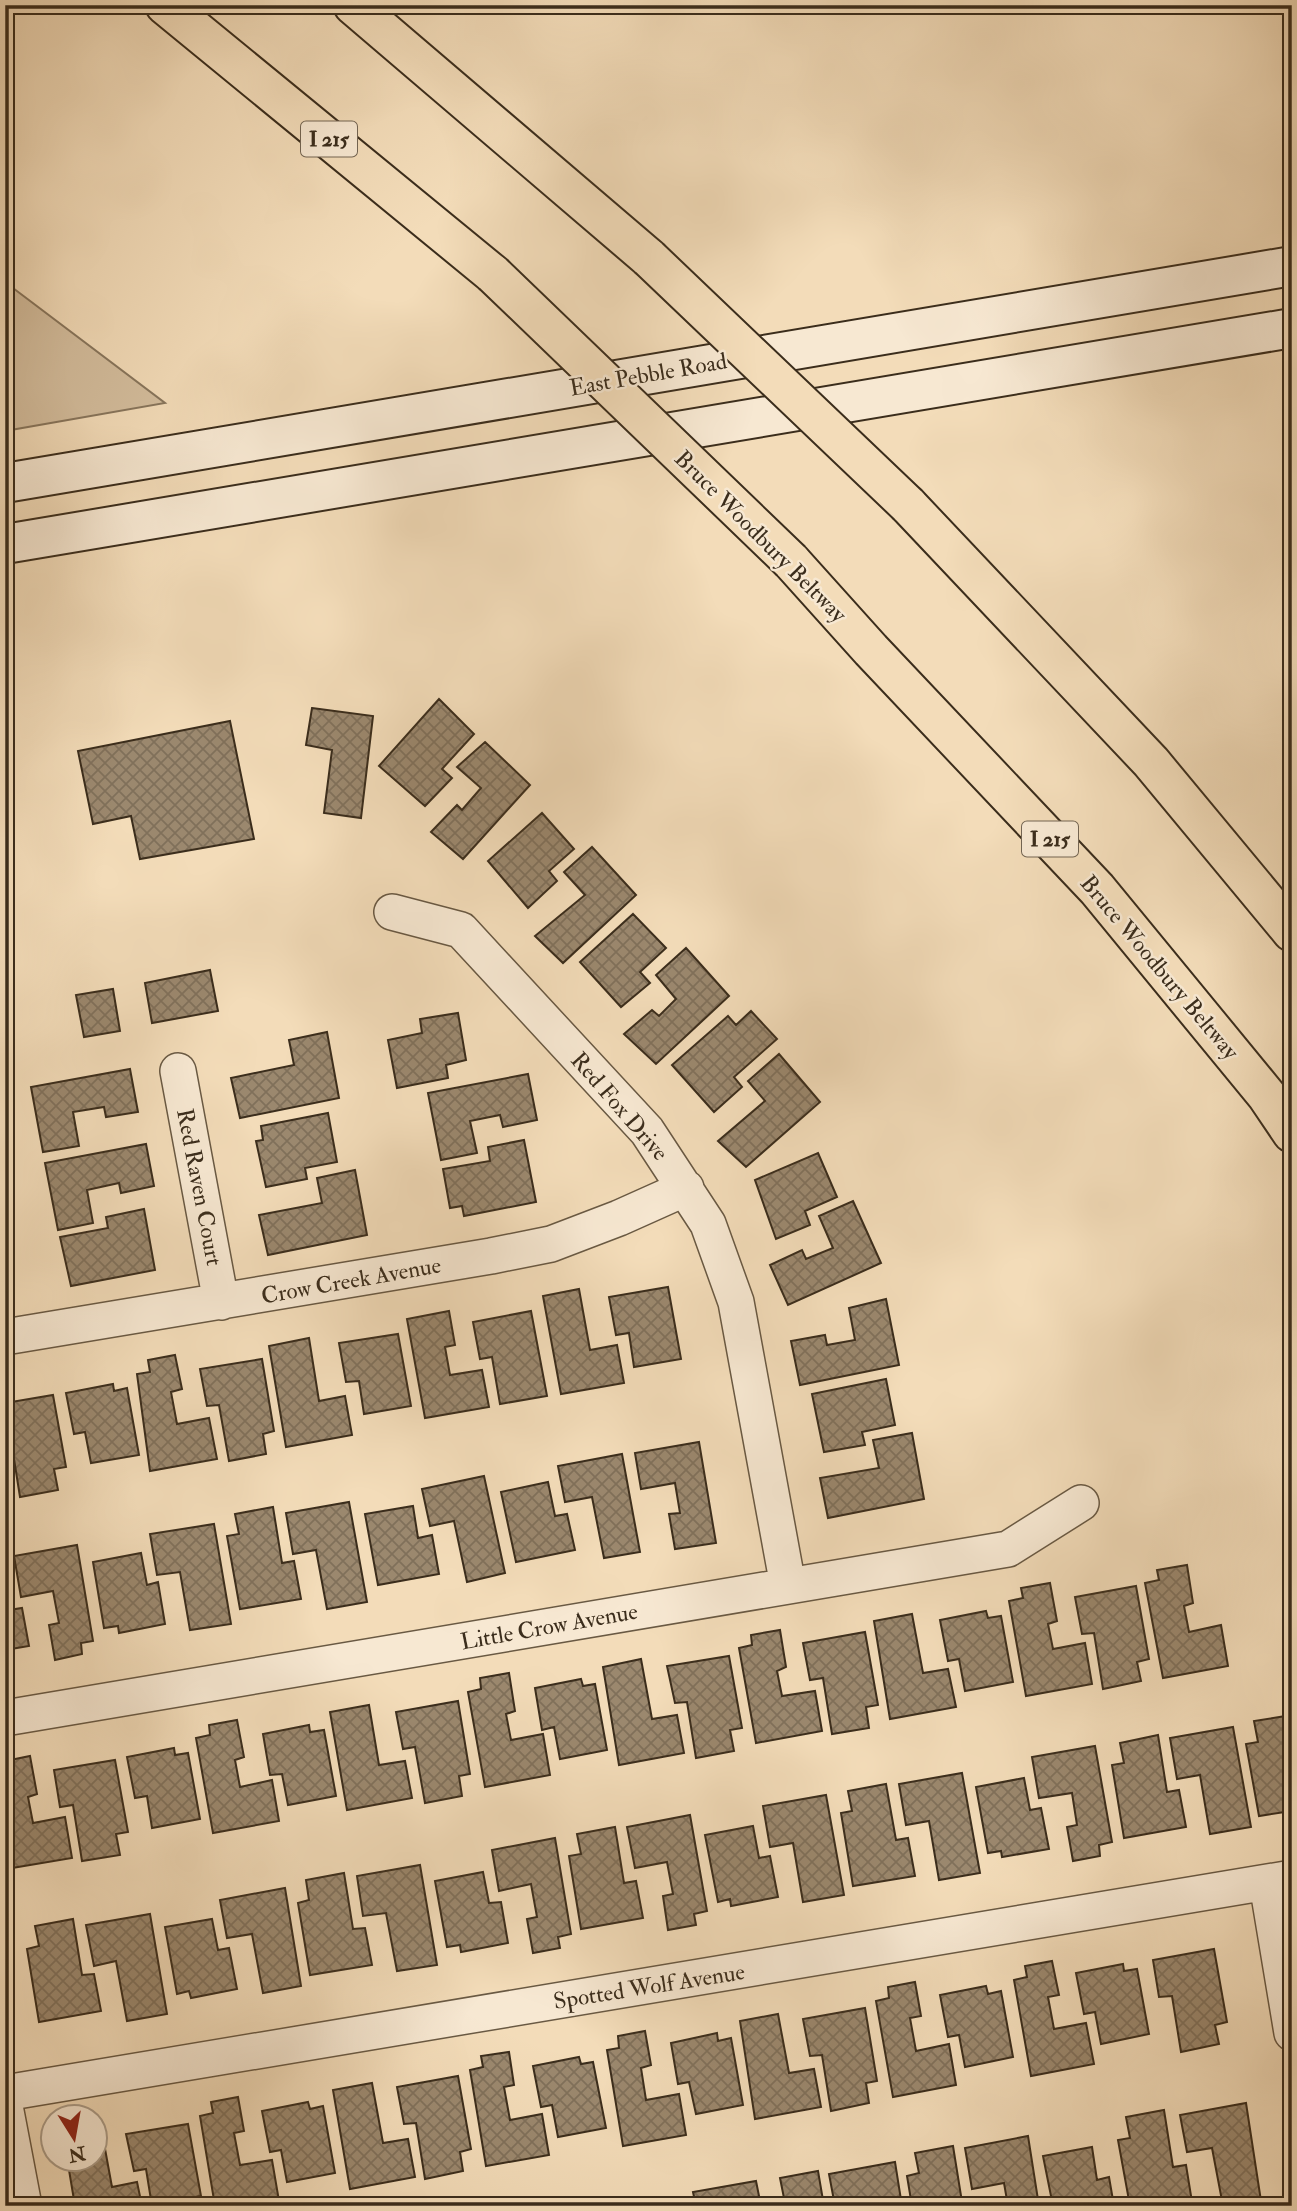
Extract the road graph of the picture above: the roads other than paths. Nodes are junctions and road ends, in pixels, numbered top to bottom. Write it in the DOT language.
graph roads {
  1 [pos="165,5"];
  2 [pos="354,5"];
  3 [pos="1292,265"];
  4 [pos="1292,328"];
  5 [pos="5,483"];
  6 [pos="5,544"];
  7 [pos="392,912"];
  8 [pos="1292,932"];
  9 [pos="178,1071"];
  10 [pos="1292,1133"];
  11 [pos="686,1188"];
  12 [pos="221,1302"];
  13 [pos="5,1337"];
  14 [pos="1082,1503"];
  15 [pos="788,1586"];
  16 [pos="5,1718"];
  17 [pos="1280,1881"];
  18 [pos="1292,2033"];
  19 [pos="5,2093"];
  20 [pos="5,2106"];
  21 [pos="24,2206"];
  1 -- 10 [label="highway, Bruce Woodbury Beltway / I 215, bridge"];
  2 -- 8 [label="highway, bridge"];
  3 -- 5 [label="main road, East Pebble Road"];
  4 -- 6 [label="main road"];
  7 -- 11 [label="street, Red Fox Drive"];
  9 -- 12 [label="street, Red Raven Court"];
  11 -- 12 [label="street, Crow Creek Avenue"];
  11 -- 15 [label="street, Red Fox Drive"];
  12 -- 13 [label="street, Crow Creek Avenue"];
  14 -- 15 [label="street, Little Crow Avenue"];
  15 -- 16 [label="street, Little Crow Avenue"];
  17 -- 18 [label="street"];
  17 -- 19 [label="street, Spotted Wolf Avenue"];
  20 -- 21 [label="street"];
}
